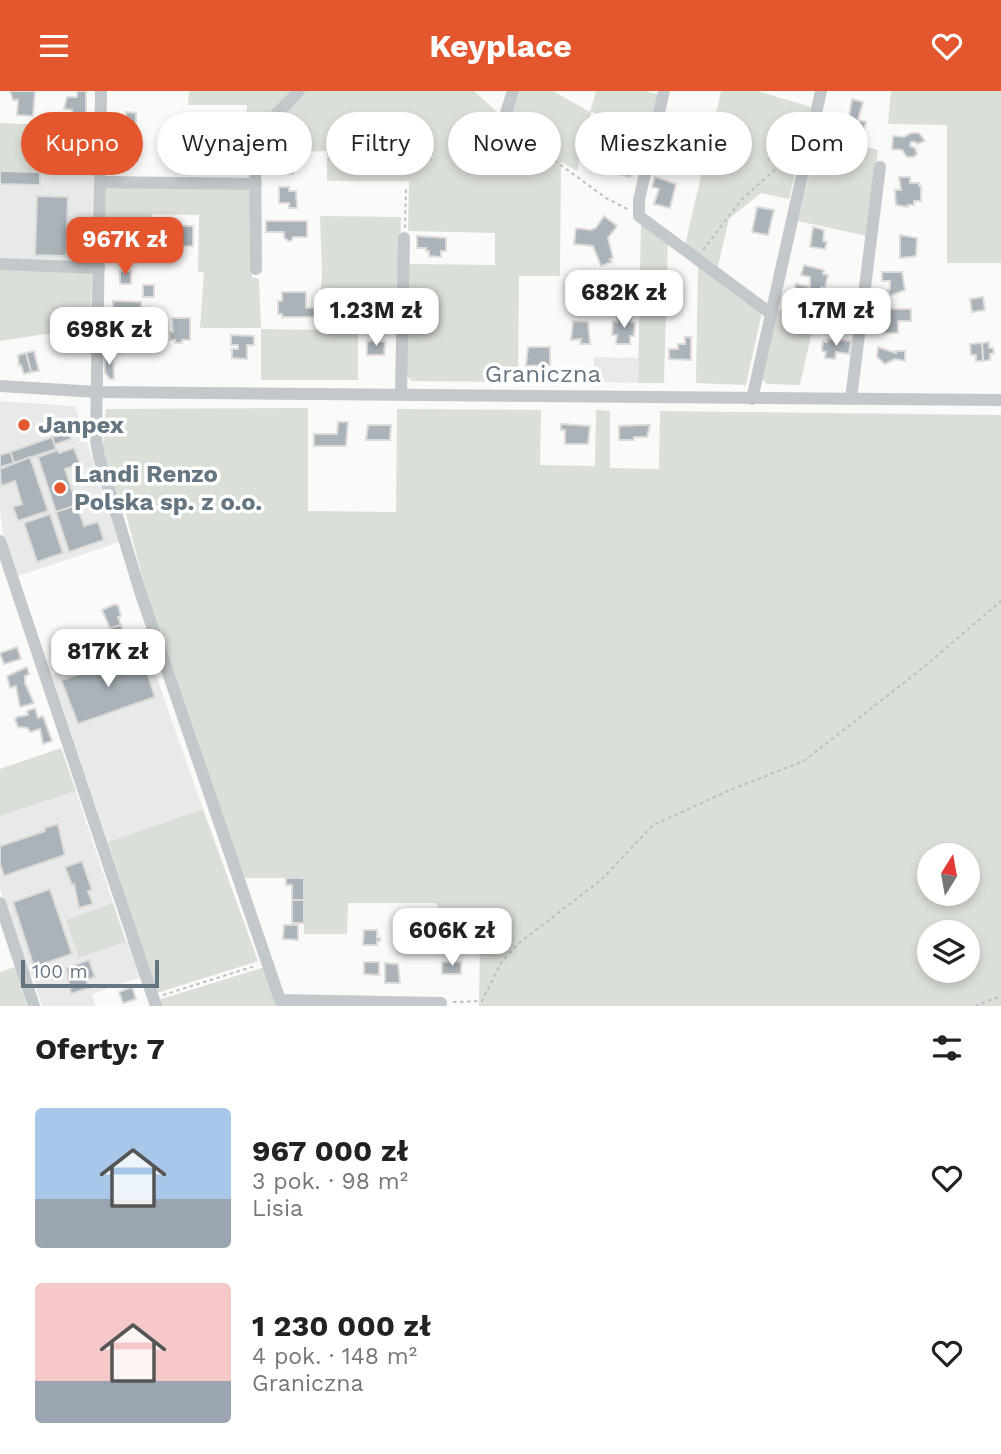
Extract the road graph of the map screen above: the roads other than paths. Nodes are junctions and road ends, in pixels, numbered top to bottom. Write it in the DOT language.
graph roads {
  1 [pos="101,91"];
  2 [pos="299,91"];
  3 [pos="513,91"];
  4 [pos="664,91"];
  5 [pos="821,91"];
  6 [pos="506,112"];
  7 [pos="880,167"];
  8 [pos="100,182"];
  9 [pos="256,184"];
  10 [pos="404,238"];
  11 [pos="0,264"];
  12 [pos="99,268"];
  13 [pos="256,269"];
  14 [pos="770,313"];
  15 [pos="0,386"];
  16 [pos="97,392"];
  17 [pos="401,394"];
  18 [pos="752,399"];
  19 [pos="851,399"];
  20 [pos="1001,400"];
  21 [pos="0,541"];
  22 [pos="0,903"];
  23 [pos="155,1002"];
  24 [pos="441,1003"];
  25 [pos="34,1006"];
  1 -- 8 [label="street"];
  2 -- 9 [label="street"];
  3 -- 6 [label="street"];
  4 -- 14 [label="street"];
  5 -- 14 [label="street"];
  7 -- 19 [label="street"];
  8 -- 9 [label="street"];
  8 -- 12 [label="street"];
  9 -- 13 [label="street"];
  10 -- 17 [label="street"];
  11 -- 12 [label="street"];
  12 -- 16 [label="street"];
  14 -- 18 [label="street"];
  15 -- 16 [label="street, Graniczna"];
  16 -- 17 [label="street, Graniczna"];
  16 -- 24 [label="street"];
  17 -- 18 [label="street, Graniczna"];
  18 -- 19 [label="street, Graniczna"];
  19 -- 20 [label="street, Graniczna"];
  21 -- 23 [label="street"];
  22 -- 25 [label="street"];
}
